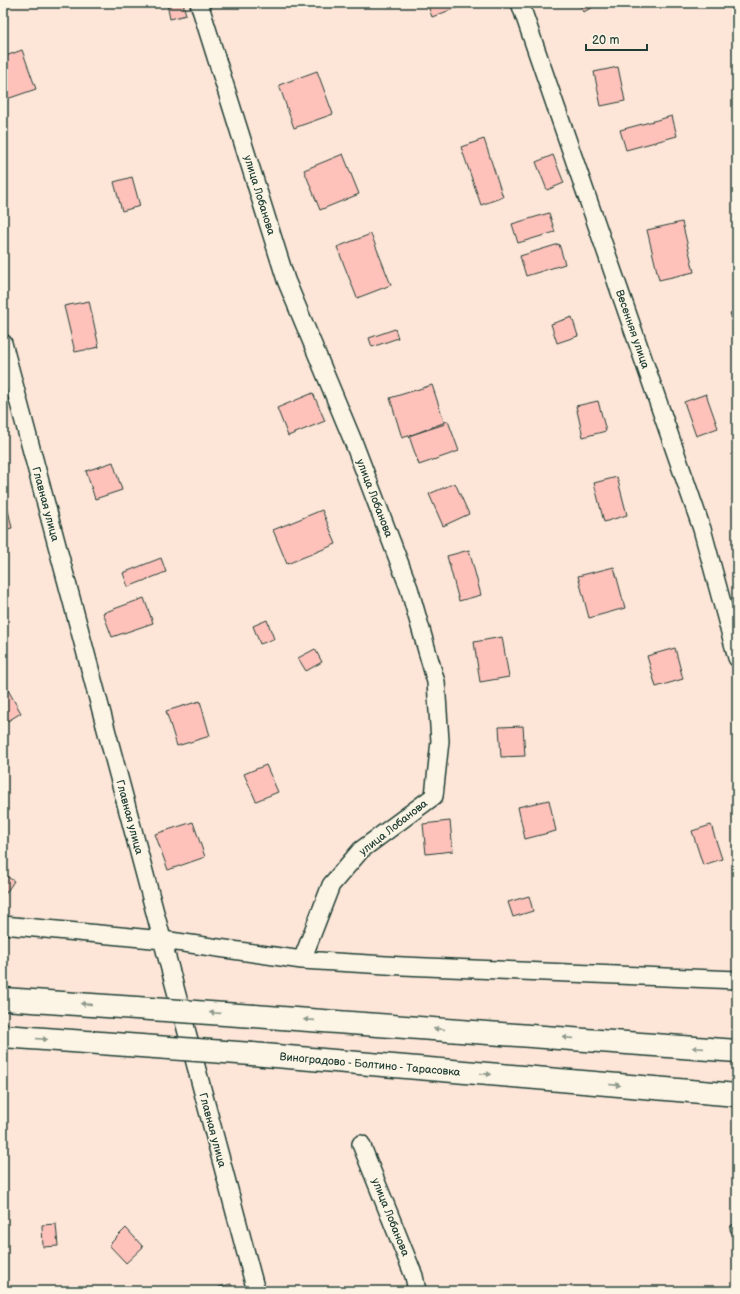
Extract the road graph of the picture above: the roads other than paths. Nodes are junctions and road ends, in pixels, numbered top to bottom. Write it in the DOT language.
graph roads {
  1 [pos="199,3"];
  2 [pos="520,3"];
  3 [pos="3,343"];
  4 [pos="737,658"];
  5 [pos="3,925"];
  6 [pos="163,940"];
  7 [pos="302,960"];
  8 [pos="737,980"];
  9 [pos="3,998"];
  10 [pos="3,1036"];
  11 [pos="737,1051"];
  12 [pos="737,1095"];
  13 [pos="361,1144"];
  14 [pos="256,1291"];
  15 [pos="416,1291"];
  1 -- 7 [label="street, улица Лобанова"];
  2 -- 4 [label="street, Весенняя улица"];
  3 -- 6 [label="street, Главная улица"];
  5 -- 6 [label="street"];
  6 -- 7 [label="street"];
  6 -- 14 [label="street, Главная улица"];
  7 -- 8 [label="street"];
  11 -- 9 [label="main road, one-way, bridge"];
  10 -- 12 [label="main road, Виноградово - Болтино - Тарасовка, one-way, bridge"];
  13 -- 15 [label="street, улица Лобанова"];
}
